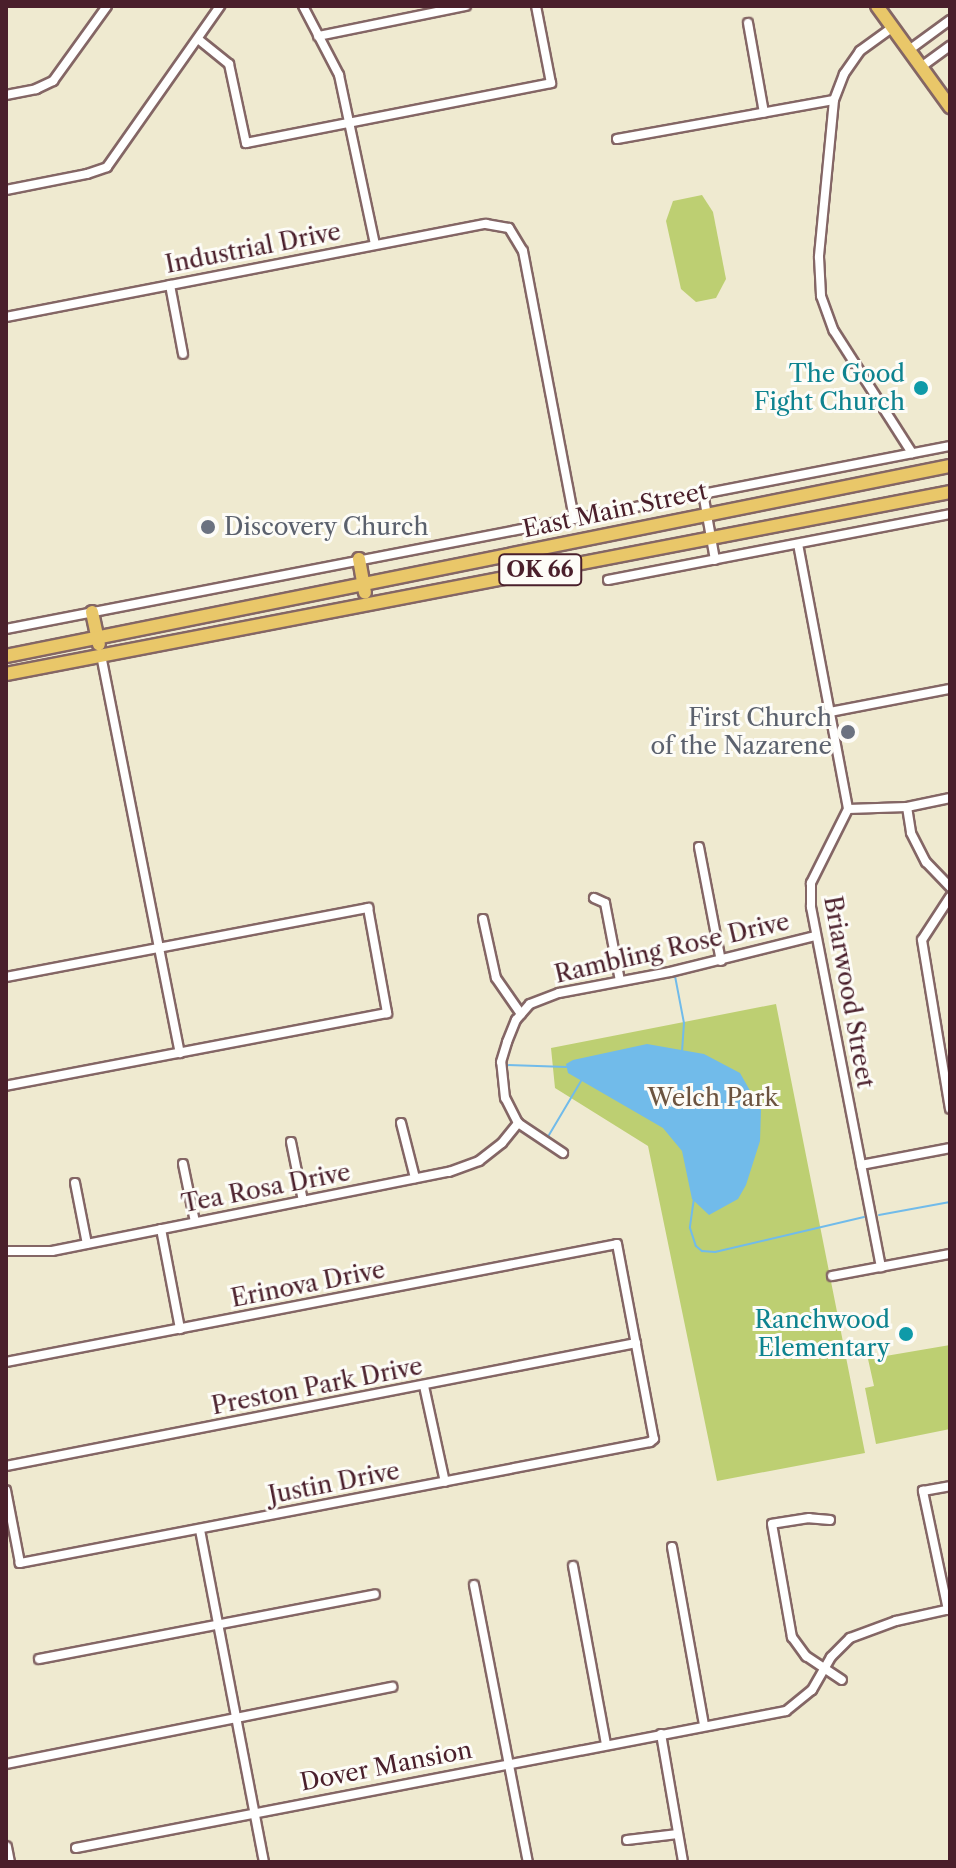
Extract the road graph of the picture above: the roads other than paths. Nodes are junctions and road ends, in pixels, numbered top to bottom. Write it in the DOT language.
graph roads {
  1 [pos="107,6"];
  2 [pos="220,6"];
  3 [pos="303,6"];
  4 [pos="466,6"];
  5 [pos="536,6"];
  6 [pos="877,6"];
  7 [pos="950,20"];
  8 [pos="748,23"];
  9 [pos="893,27"];
  10 [pos="318,36"];
  11 [pos="198,39"];
  12 [pos="950,46"];
  13 [pos="909,50"];
  14 [pos="921,67"];
  15 [pos="6,95"];
  16 [pos="834,100"];
  17 [pos="950,107"];
  18 [pos="764,113"];
  19 [pos="349,123"];
  20 [pos="617,139"];
  21 [pos="6,190"];
  22 [pos="375,244"];
  23 [pos="170,285"];
  24 [pos="6,317"];
  25 [pos="183,354"];
  26 [pos="950,446"];
  27 [pos="912,453"];
  28 [pos="950,466"];
  29 [pos="950,492"];
  30 [pos="703,493"];
  31 [pos="708,514"];
  32 [pos="950,514"];
  33 [pos="574,519"];
  34 [pos="712,537"];
  35 [pos="798,544"];
  36 [pos="359,559"];
  37 [pos="715,560"];
  38 [pos="608,580"];
  39 [pos="364,584"];
  40 [pos="367,603"];
  41 [pos="92,612"];
  42 [pos="6,629"];
  43 [pos="97,638"];
  44 [pos="101,655"];
  45 [pos="6,656"];
  46 [pos="6,674"];
  47 [pos="950,689"];
  48 [pos="830,712"];
  49 [pos="950,798"];
  50 [pos="907,807"];
  51 [pos="848,809"];
  52 [pos="699,847"];
  53 [pos="950,887"];
  54 [pos="950,897"];
  55 [pos="594,898"];
  56 [pos="483,919"];
  57 [pos="816,936"];
  58 [pos="160,948"];
  59 [pos="721,961"];
  60 [pos="6,977"];
  61 [pos="620,981"];
  62 [pos="521,1014"];
  63 [pos="180,1053"];
  64 [pos="6,1086"];
  65 [pos="950,1109"];
  66 [pos="401,1123"];
  67 [pos="518,1123"];
  68 [pos="291,1142"];
  69 [pos="950,1148"];
  70 [pos="563,1153"];
  71 [pos="183,1164"];
  72 [pos="861,1165"];
  73 [pos="415,1178"];
  74 [pos="75,1183"];
  75 [pos="303,1201"];
  76 [pos="195,1222"];
  77 [pos="161,1229"];
  78 [pos="87,1244"];
  79 [pos="6,1251"];
  80 [pos="950,1254"];
  81 [pos="881,1267"];
  82 [pos="832,1276"];
  83 [pos="180,1329"];
  84 [pos="636,1343"];
  85 [pos="6,1362"];
  86 [pos="424,1386"];
  87 [pos="6,1466"];
  88 [pos="445,1482"];
  89 [pos="950,1486"];
  90 [pos="6,1490"];
  91 [pos="830,1520"];
  92 [pos="200,1530"];
  93 [pos="672,1547"];
  94 [pos="573,1566"];
  95 [pos="474,1585"];
  96 [pos="375,1594"];
  97 [pos="949,1610"];
  98 [pos="218,1625"];
  99 [pos="39,1659"];
  100 [pos="825,1668"];
  101 [pos="842,1680"];
  102 [pos="392,1687"];
  103 [pos="236,1719"];
  104 [pos="704,1725"];
  105 [pos="661,1734"];
  106 [pos="606,1744"];
  107 [pos="508,1763"];
  108 [pos="6,1764"];
  109 [pos="254,1811"];
  110 [pos="678,1834"];
  111 [pos="627,1840"];
  112 [pos="6,1847"];
  113 [pos="76,1848"];
  114 [pos="9,1862"];
  115 [pos="264,1862"];
  116 [pos="528,1862"];
  117 [pos="683,1862"];
  1 -- 15 [label="street"];
  2 -- 11 [label="street"];
  3 -- 10 [label="street"];
  4 -- 10 [label="street"];
  5 -- 19 [label="street"];
  6 -- 9 [label="main road"];
  7 -- 13 [label="street"];
  8 -- 18 [label="street"];
  9 -- 13 [label="main road"];
  9 -- 16 [label="street"];
  10 -- 19 [label="street"];
  11 -- 19 [label="street"];
  11 -- 21 [label="street"];
  12 -- 14 [label="street"];
  13 -- 14 [label="main road"];
  14 -- 17 [label="main road"];
  16 -- 18 [label="street"];
  16 -- 27 [label="street"];
  18 -- 20 [label="street"];
  19 -- 22 [label="street"];
  22 -- 23 [label="street, Industrial Drive"];
  22 -- 33 [label="street, Industrial Drive"];
  23 -- 24 [label="street, Industrial Drive"];
  23 -- 25 [label="street"];
  26 -- 27 [label="street, East Main Street"];
  27 -- 30 [label="street, East Main Street"];
  28 -- 31 [label="main road, East Main Street / OK 66"];
  29 -- 34 [label="main road, East Main Street / OK 66"];
  30 -- 31 [label="street"];
  30 -- 33 [label="street, East Main Street"];
  31 -- 34 [label="street"];
  31 -- 39 [label="main road, East Main Street / OK 66"];
  32 -- 35 [label="street"];
  33 -- 36 [label="street, East Main Street"];
  34 -- 37 [label="street"];
  34 -- 40 [label="main road, East Main Street / OK 66"];
  35 -- 37 [label="street"];
  35 -- 48 [label="street"];
  36 -- 39 [label="main road"];
  36 -- 41 [label="street, East Main Street"];
  37 -- 38 [label="street"];
  39 -- 40 [label="main road"];
  39 -- 43 [label="main road, East Main Street / OK 66"];
  40 -- 44 [label="main road, East Main Street / OK 66"];
  41 -- 42 [label="street, East Main Street"];
  41 -- 43 [label="main road"];
  43 -- 44 [label="main road"];
  43 -- 45 [label="main road, East Main Street / OK 66"];
  44 -- 46 [label="main road, East Main Street / OK 66"];
  44 -- 58 [label="street"];
  47 -- 48 [label="street"];
  48 -- 51 [label="street"];
  49 -- 50 [label="street"];
  50 -- 51 [label="street"];
  50 -- 53 [label="street"];
  51 -- 57 [label="street, Briarwood Street"];
  52 -- 59 [label="street"];
  54 -- 65 [label="street"];
  55 -- 61 [label="street"];
  56 -- 62 [label="street"];
  57 -- 59 [label="street, Rambling Rose Drive"];
  57 -- 72 [label="street, Briarwood Street"];
  58 -- 60 [label="street"];
  58 -- 63 [label="street"];
  58 -- 63 [label="street"];
  59 -- 61 [label="street, Rambling Rose Drive"];
  61 -- 62 [label="street, Rambling Rose Drive"];
  62 -- 67 [label="street"];
  63 -- 64 [label="street"];
  66 -- 73 [label="street"];
  67 -- 70 [label="street"];
  67 -- 73 [label="street, Tea Rosa Drive"];
  68 -- 75 [label="street"];
  69 -- 72 [label="street"];
  71 -- 76 [label="street"];
  72 -- 81 [label="street, Briarwood Street"];
  73 -- 75 [label="street, Tea Rosa Drive"];
  74 -- 78 [label="street"];
  75 -- 76 [label="street, Tea Rosa Drive"];
  76 -- 77 [label="street, Tea Rosa Drive"];
  77 -- 78 [label="street, Tea Rosa Drive"];
  77 -- 83 [label="street"];
  78 -- 79 [label="street, Tea Rosa Drive"];
  80 -- 81 [label="street"];
  81 -- 82 [label="street"];
  83 -- 84 [label="street, Erinova Drive"];
  83 -- 85 [label="street, Erinova Drive"];
  84 -- 86 [label="street, Preston Park Drive"];
  84 -- 88 [label="street, Justin Drive"];
  86 -- 87 [label="street, Preston Park Drive"];
  86 -- 88 [label="street"];
  88 -- 92 [label="street, Justin Drive"];
  89 -- 97 [label="street"];
  90 -- 92 [label="street, Justin Drive"];
  91 -- 100 [label="street"];
  92 -- 98 [label="street"];
  93 -- 104 [label="street"];
  94 -- 106 [label="street"];
  95 -- 107 [label="street"];
  96 -- 98 [label="street"];
  97 -- 100 [label="street, Dover Mansion"];
  98 -- 99 [label="street"];
  98 -- 103 [label="street"];
  100 -- 101 [label="street"];
  100 -- 104 [label="street, Dover Mansion"];
  102 -- 103 [label="street"];
  103 -- 108 [label="street"];
  103 -- 109 [label="street"];
  104 -- 105 [label="street, Dover Mansion"];
  105 -- 106 [label="street, Dover Mansion"];
  105 -- 110 [label="street"];
  106 -- 107 [label="street, Dover Mansion"];
  107 -- 109 [label="street, Dover Mansion"];
  107 -- 116 [label="street"];
  109 -- 113 [label="street, Dover Mansion"];
  109 -- 115 [label="street"];
  110 -- 111 [label="street"];
  110 -- 117 [label="street"];
  112 -- 114 [label="street"];
}
